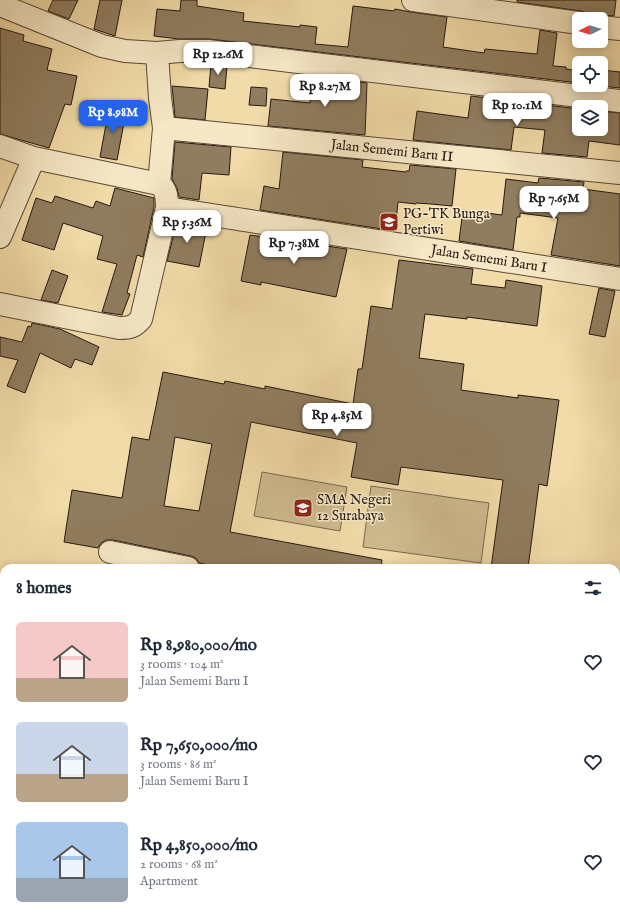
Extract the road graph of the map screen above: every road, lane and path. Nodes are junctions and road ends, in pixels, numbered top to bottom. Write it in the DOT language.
graph roads {
  1 [pos="413,0"];
  2 [pos="0,5"];
  3 [pos="572,23"];
  4 [pos="608,28"];
  5 [pos="620,29"];
  6 [pos="157,53"];
  7 [pos="620,101"];
  8 [pos="164,128"];
  9 [pos="0,146"];
  10 [pos="34,158"];
  11 [pos="620,173"];
  12 [pos="159,184"];
  13 [pos="167,208"];
  14 [pos="0,237"];
  15 [pos="620,279"];
  16 [pos="0,304"];
  17 [pos="110,552"];
  18 [pos="168,564"];
  1 -- 3 [label="street"];
  2 -- 6 [label="street"];
  4 -- 5 [label="street"];
  6 -- 7 [label="street"];
  6 -- 8 [label="street"];
  8 -- 11 [label="street, Jalan Sememi Baru II"];
  8 -- 12 [label="street"];
  9 -- 10 [label="street"];
  10 -- 12 [label="street"];
  10 -- 14 [label="street"];
  12 -- 13 [label="street"];
  13 -- 15 [label="street, Jalan Sememi Baru I"];
  13 -- 16 [label="street"];
  17 -- 18 [label="street"];
}
